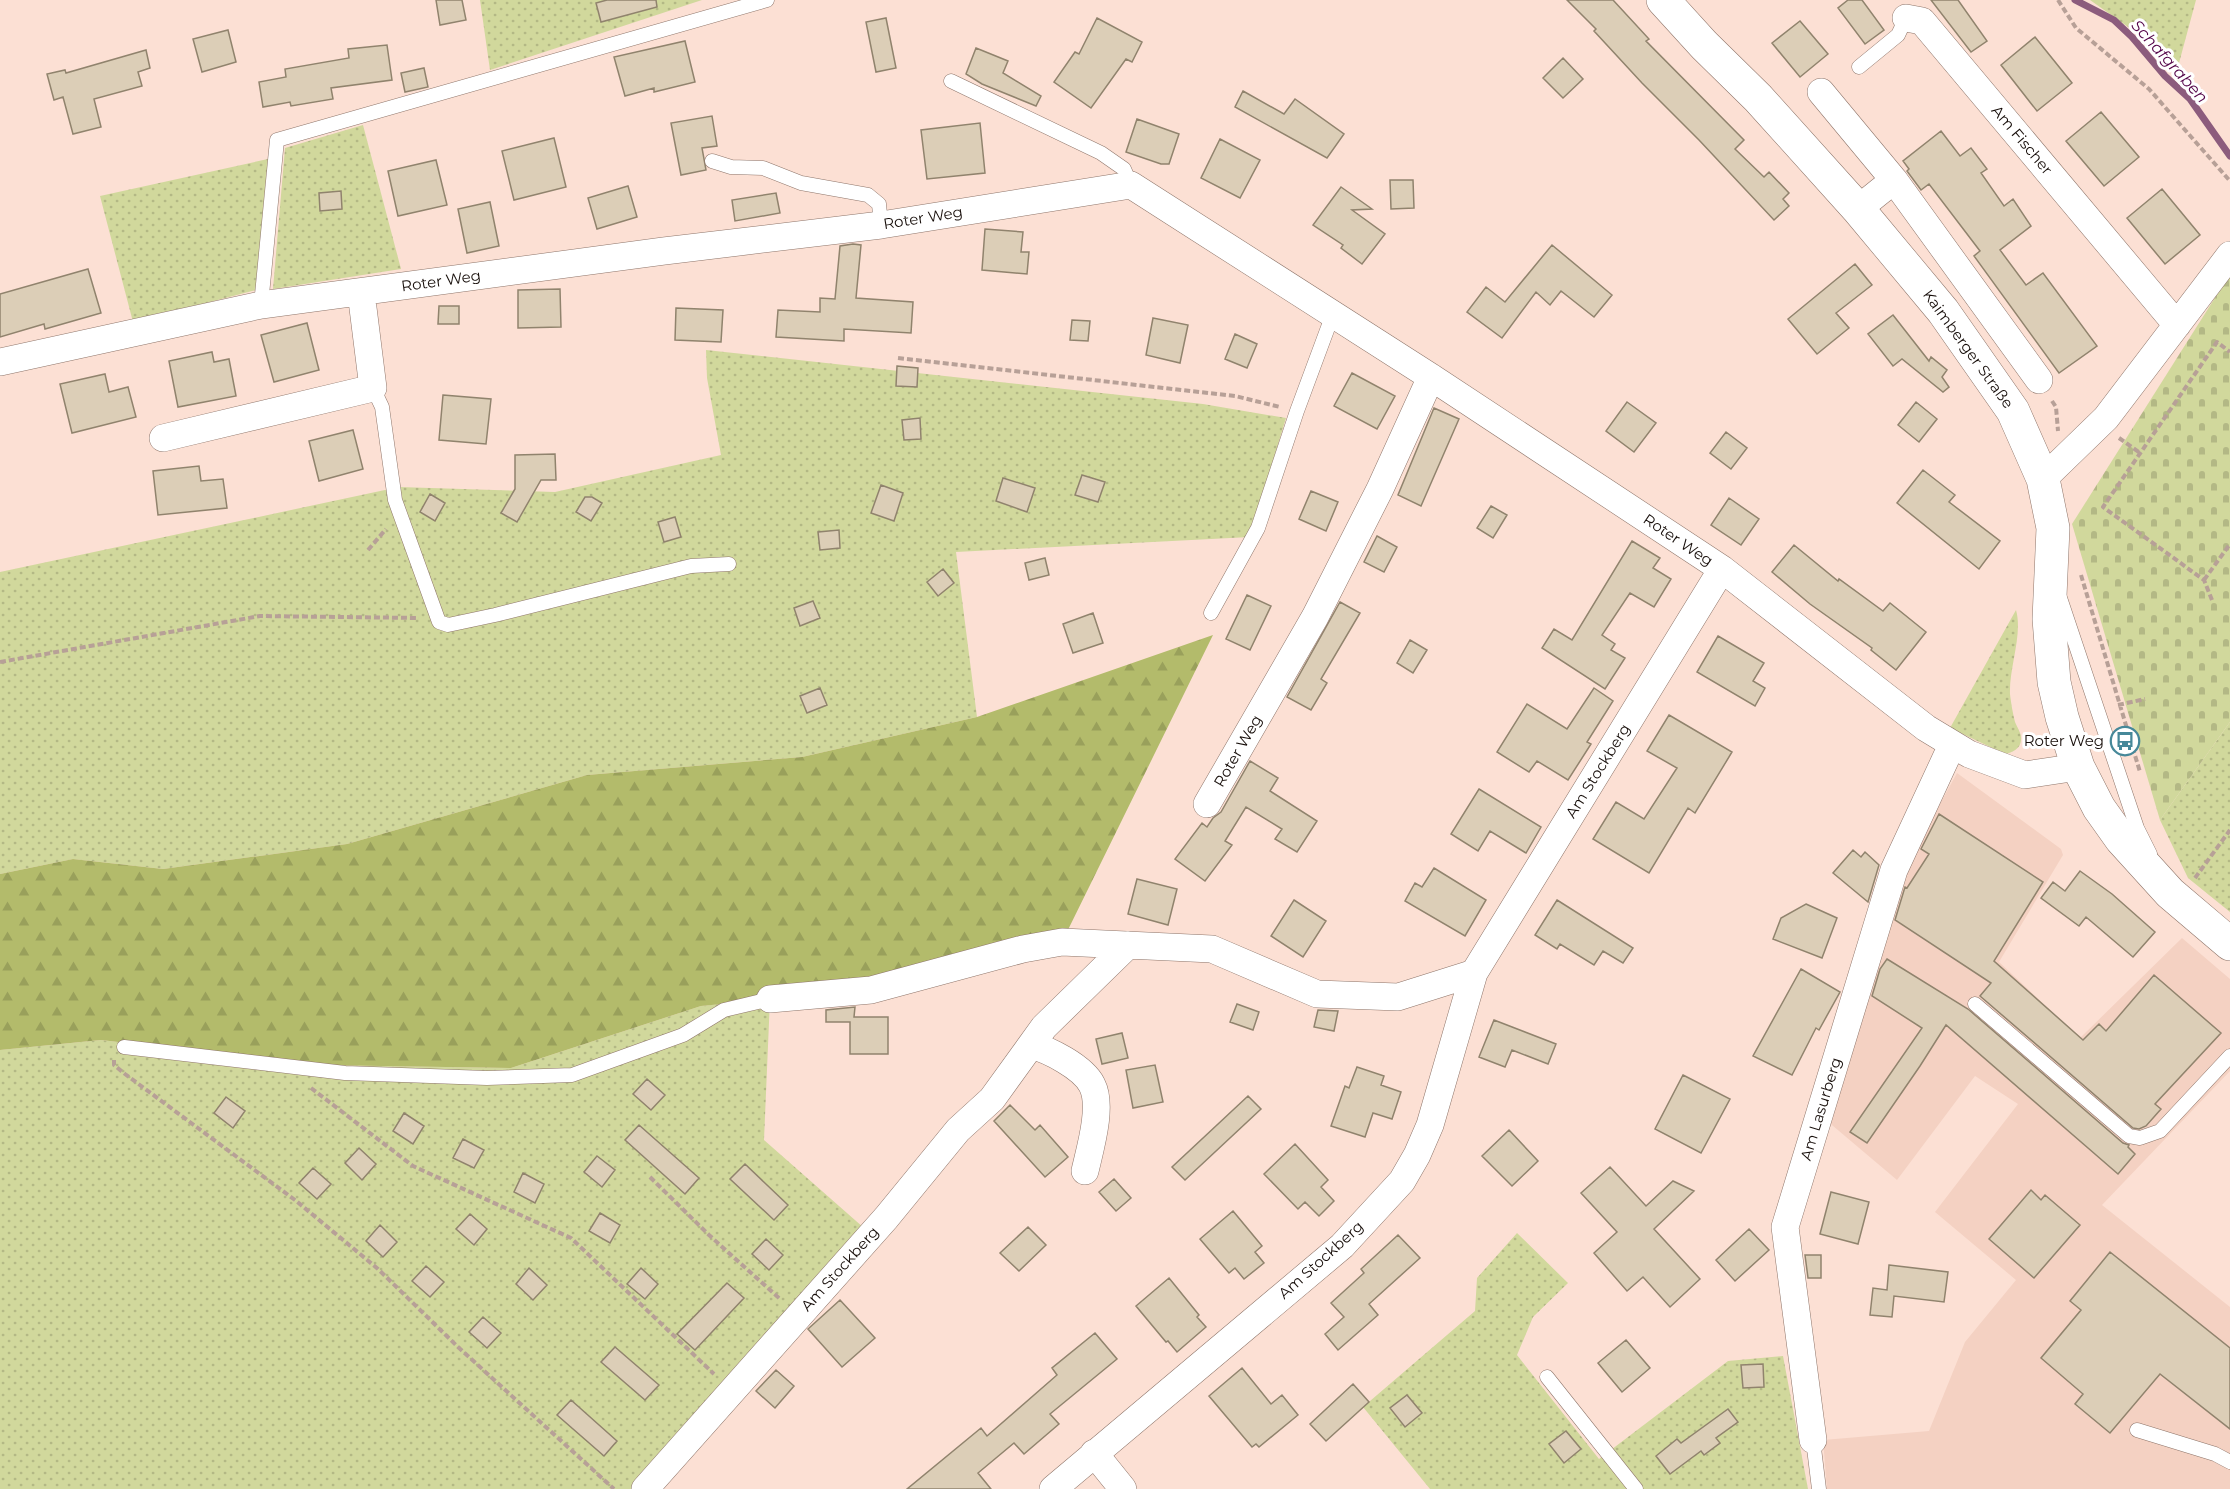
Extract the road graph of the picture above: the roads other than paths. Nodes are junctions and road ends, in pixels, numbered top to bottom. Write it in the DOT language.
graph roads {
  1 [pos="766,0"];
  2 [pos="1663,0"];
  3 [pos="1906,18"];
  4 [pos="1859,68"];
  5 [pos="951,81"];
  6 [pos="1821,92"];
  7 [pos="712,161"];
  8 [pos="1894,180"];
  9 [pos="1131,185"];
  10 [pos="1858,209"];
  11 [pos="881,225"];
  12 [pos="2230,255"];
  13 [pos="361,292"];
  14 [pos="261,305"];
  15 [pos="1333,314"];
  16 [pos="2177,325"];
  17 [pos="0,362"];
  18 [pos="1431,376"];
  19 [pos="2039,380"];
  20 [pos="373,388"];
  21 [pos="163,438"];
  22 [pos="2043,478"];
  23 [pos="729,564"];
  24 [pos="1722,569"];
  25 [pos="2066,571"];
  26 [pos="1211,613"];
  27 [pos="1952,745"];
  28 [pos="2078,767"];
  29 [pos="1207,804"];
  30 [pos="2181,888"];
  31 [pos="2229,942"];
  32 [pos="1128,945"];
  33 [pos="1474,973"];
  34 [pos="770,999"];
  35 [pos="1975,1005"];
  36 [pos="1031,1045"];
  37 [pos="124,1047"];
  38 [pos="2230,1056"];
  39 [pos="1085,1172"];
  40 [pos="1547,1377"];
  41 [pos="2137,1430"];
  42 [pos="1813,1440"];
  43 [pos="1094,1454"];
  44 [pos="2230,1462"];
  45 [pos="645,1489"];
  46 [pos="1053,1489"];
  47 [pos="1123,1489"];
  48 [pos="1636,1489"];
  49 [pos="1819,1489"];
  1 -- 14 [label="lane"];
  2 -- 10 [label="main road, Kaimberger Straße"];
  3 -- 4 [label="lane, Am Fischer"];
  3 -- 16 [label="street, Am Fischer"];
  5 -- 9 [label="lane"];
  6 -- 8 [label="street"];
  7 -- 11 [label="lane"];
  8 -- 10 [label="street"];
  8 -- 19 [label="street"];
  9 -- 11 [label="street, Roter Weg"];
  9 -- 15 [label="street, Roter Weg"];
  10 -- 22 [label="main road, Kaimberger Straße"];
  11 -- 13 [label="street, Roter Weg"];
  12 -- 16 [label="street"];
  13 -- 14 [label="street, Roter Weg"];
  13 -- 20 [label="street"];
  14 -- 17 [label="street, Roter Weg"];
  15 -- 18 [label="street, Roter Weg"];
  15 -- 26 [label="lane"];
  16 -- 22 [label="street"];
  18 -- 24 [label="street, Roter Weg"];
  18 -- 29 [label="street, Roter Weg"];
  20 -- 21 [label="street"];
  20 -- 23 [label="lane"];
  22 -- 25 [label="main road, Kaimberger Straße"];
  24 -- 27 [label="street, Roter Weg"];
  24 -- 33 [label="street, Am Stockberg"];
  25 -- 28 [label="main road, Kaimberger Straße"];
  25 -- 30 [label="lane"];
  27 -- 28 [label="street, Roter Weg"];
  27 -- 42 [label="street, Am Lasurberg"];
  28 -- 30 [label="main road, Kaimberger Straße"];
  30 -- 31 [label="main road, Kaimberger Straße"];
  32 -- 33 [label="street"];
  32 -- 34 [label="street"];
  32 -- 36 [label="street, Am Stockberg"];
  33 -- 43 [label="street, Am Stockberg"];
  34 -- 37 [label="lane"];
  35 -- 38 [label="lane"];
  36 -- 39 [label="street"];
  36 -- 45 [label="street, Am Stockberg"];
  40 -- 48 [label="lane"];
  41 -- 44 [label="lane"];
  42 -- 49 [label="lane, Am Lasurberg"];
  43 -- 46 [label="street, Am Stockberg"];
  43 -- 47 [label="street"];
}
